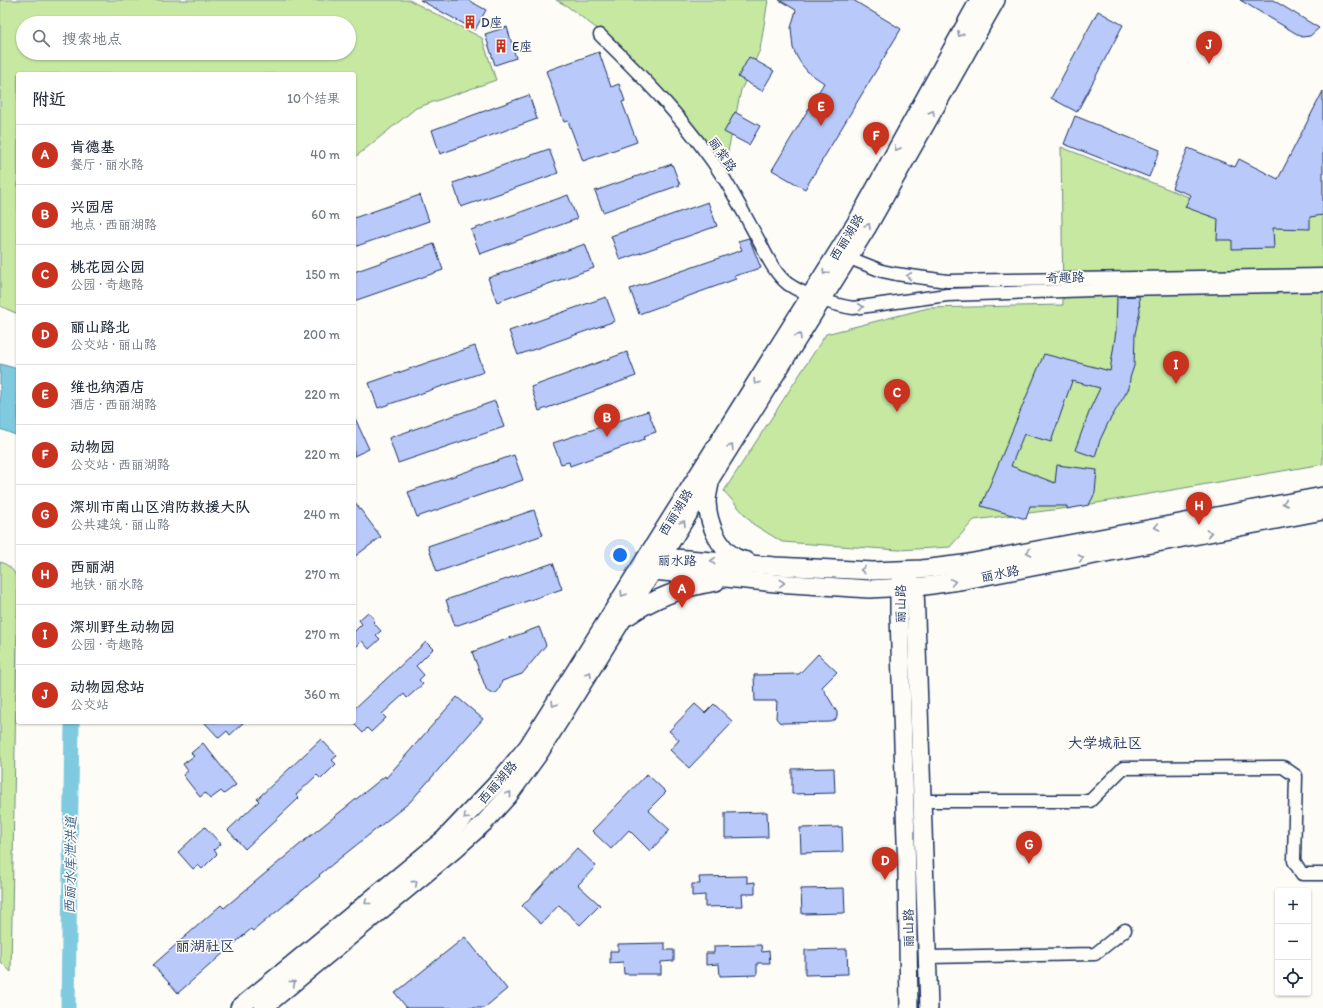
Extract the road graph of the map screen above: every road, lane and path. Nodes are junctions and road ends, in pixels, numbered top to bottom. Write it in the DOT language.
graph roads {
  1 [pos="979,0"];
  2 [pos="996,0"];
  3 [pos="600,35"];
  4 [pos="842,256"];
  5 [pos="1323,275"];
  6 [pos="1323,285"];
  7 [pos="816,297"];
  8 [pos="710,480"];
  9 [pos="1323,496"];
  10 [pos="1323,511"];
  11 [pos="662,557"];
  12 [pos="752,564"];
  13 [pos="648,566"];
  14 [pos="902,571"];
  15 [pos="744,580"];
  16 [pos="907,588"];
  17 [pos="623,620"];
  18 [pos="922,801"];
  19 [pos="1323,874"];
  20 [pos="1125,930"];
  21 [pos="928,957"];
  22 [pos="239,1008"];
  23 [pos="263,1008"];
  24 [pos="909,1008"];
  25 [pos="929,1008"];
  1 -- 4 [label="main road, 西丽湖路, one-way"];
  4 -- 2 [label="main road, 西丽湖路, one-way"];
  3 -- 7 [label="street, 丽紫路"];
  5 -- 4 [label="street, 奇趣路, one-way"];
  4 -- 7 [label="main road, 西丽湖路"];
  7 -- 6 [label="street, 奇趣路, one-way"];
  8 -- 7 [label="main road, 西丽湖路, one-way"];
  7 -- 13 [label="main road, 西丽湖路, one-way"];
  11 -- 8 [label="main road, 西丽湖路, one-way"];
  8 -- 12 [label="main road"];
  9 -- 14 [label="main road, 丽水路, one-way"];
  16 -- 10 [label="main road, 丽水路, one-way"];
  12 -- 11 [label="main road, 丽水路, one-way"];
  11 -- 13 [label="main road, 丽水路"];
  14 -- 12 [label="main road, 丽水路, one-way"];
  13 -- 15 [label="main road, 丽水路"];
  13 -- 17 [label="main road, 西丽湖路"];
  13 -- 22 [label="main road, 西丽湖路, one-way"];
  14 -- 16 [label="main road, 丽山路"];
  15 -- 16 [label="main road, 丽水路, one-way"];
  15 -- 17 [label="main road"];
  16 -- 18 [label="main road, 丽山路"];
  16 -- 24 [label="main road, 丽山路"];
  23 -- 17 [label="main road, 西丽湖路, one-way"];
  18 -- 19 [label="street"];
  18 -- 21 [label="main road, 丽山路"];
  20 -- 21 [label="street"];
  21 -- 25 [label="main road, 丽山路"];
}
